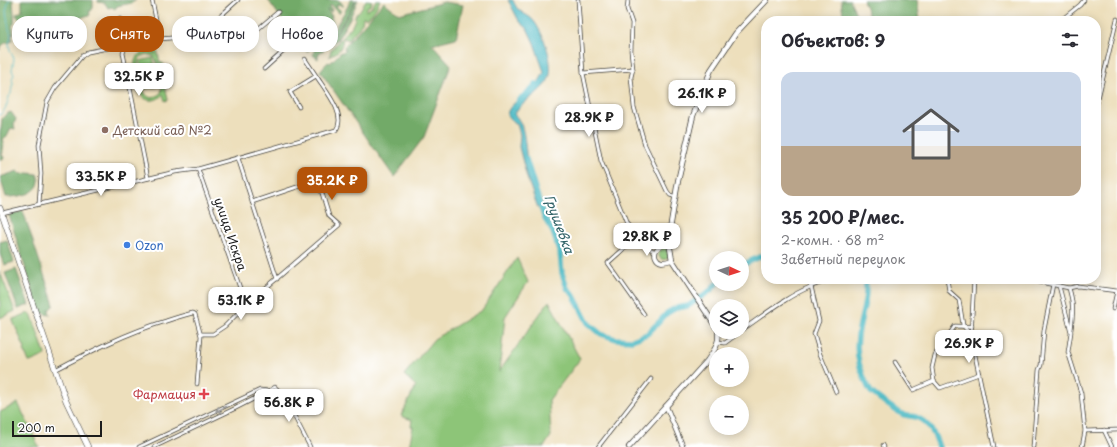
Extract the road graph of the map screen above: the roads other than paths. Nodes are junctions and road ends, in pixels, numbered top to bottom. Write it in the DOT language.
graph roads {
  1 [pos="152,0"];
  2 [pos="238,0"];
  3 [pos="578,0"];
  4 [pos="628,0"];
  5 [pos="767,0"];
  6 [pos="1084,0"];
  7 [pos="278,12"];
  8 [pos="155,16"];
  9 [pos="1066,16"];
  10 [pos="1117,19"];
  11 [pos="259,28"];
  12 [pos="164,38"];
  13 [pos="95,51"];
  14 [pos="123,52"];
  15 [pos="283,52"];
  16 [pos="305,59"];
  17 [pos="264,69"];
  18 [pos="633,69"];
  19 [pos="583,73"];
  20 [pos="316,76"];
  21 [pos="1101,86"];
  22 [pos="299,107"];
  23 [pos="238,158"];
  24 [pos="198,169"];
  25 [pos="148,178"];
  26 [pos="676,197"];
  27 [pos="252,202"];
  28 [pos="38,204"];
  29 [pos="1,210"];
  30 [pos="638,236"];
  31 [pos="669,242"];
  32 [pos="655,252"];
  33 [pos="672,260"];
  34 [pos="277,280"];
  35 [pos="818,284"];
  36 [pos="948,284"];
  37 [pos="974,284"];
  38 [pos="1053,284"];
  39 [pos="811,286"];
  40 [pos="1058,286"];
  41 [pos="1069,288"];
  42 [pos="1117,291"];
  43 [pos="246,305"];
  44 [pos="1113,309"];
  45 [pos="644,314"];
  46 [pos="709,317"];
  47 [pos="749,325"];
  48 [pos="963,326"];
  49 [pos="972,326"];
  50 [pos="1071,332"];
  51 [pos="201,334"];
  52 [pos="971,336"];
  53 [pos="730,339"];
  54 [pos="718,342"];
  55 [pos="895,362"];
  56 [pos="55,370"];
  57 [pos="979,374"];
  58 [pos="652,379"];
  59 [pos="934,381"];
  60 [pos="197,384"];
  61 [pos="269,391"];
  62 [pos="836,392"];
  63 [pos="666,406"];
  64 [pos="1104,430"];
  65 [pos="1117,430"];
  66 [pos="1085,431"];
  67 [pos="88,447"];
  68 [pos="139,447"];
  69 [pos="154,447"];
  70 [pos="310,447"];
  71 [pos="598,447"];
  72 [pos="629,447"];
  73 [pos="683,447"];
  74 [pos="994,447"];
  75 [pos="1033,447"];
  76 [pos="1082,447"];
  77 [pos="1112,447"];
  1 -- 8 [label="street"];
  2 -- 12 [label="street"];
  3 -- 19 [label="street"];
  4 -- 18 [label="street"];
  5 -- 26 [label="main road"];
  6 -- 9 [label="street"];
  7 -- 11 [label="street"];
  10 -- 21 [label="street"];
  13 -- 28 [label="street"];
  14 -- 25 [label="street"];
  15 -- 17 [label="street"];
  16 -- 20 [label="street"];
  18 -- 19 [label="street"];
  18 -- 26 [label="street"];
  19 -- 30 [label="street"];
  20 -- 22 [label="street"];
  20 -- 23 [label="street"];
  23 -- 24 [label="street"];
  23 -- 27 [label="street"];
  24 -- 25 [label="street"];
  24 -- 43 [label="street, улица Искра"];
  25 -- 28 [label="street"];
  26 -- 31 [label="main road"];
  27 -- 34 [label="street"];
  27 -- 34 [label="street"];
  28 -- 29 [label="street"];
  29 -- 56 [label="main road"];
  30 -- 32 [label="street"];
  30 -- 45 [label="street"];
  31 -- 32 [label="street"];
  31 -- 33 [label="main road"];
  32 -- 33 [label="street"];
  33 -- 46 [label="main road"];
  34 -- 43 [label="street"];
  35 -- 39 [label="street"];
  36 -- 48 [label="street"];
  37 -- 49 [label="street"];
  38 -- 40 [label="street"];
  38 -- 75 [label="street"];
  39 -- 47 [label="street"];
  39 -- 62 [label="street"];
  40 -- 41 [label="street"];
  40 -- 50 [label="street"];
  41 -- 42 [label="street"];
  41 -- 50 [label="street"];
  42 -- 44 [label="street"];
  43 -- 51 [label="street"];
  48 -- 49 [label="street"];
  48 -- 52 [label="street"];
  48 -- 59 [label="street"];
  49 -- 52 [label="street"];
  50 -- 66 [label="street"];
  51 -- 56 [label="street"];
  51 -- 60 [label="street"];
  52 -- 57 [label="street"];
  53 -- 54 [label="street"];
  54 -- 63 [label="main road"];
  55 -- 59 [label="street"];
  56 -- 67 [label="main road"];
  57 -- 59 [label="street"];
  57 -- 74 [label="street"];
  58 -- 71 [label="street"];
  61 -- 68 [label="street, one-way"];
  61 -- 69 [label="street"];
  61 -- 70 [label="street"];
  63 -- 72 [label="main road"];
  63 -- 73 [label="street"];
  64 -- 65 [label="street"];
  64 -- 66 [label="street"];
  64 -- 77 [label="street"];
  66 -- 76 [label="street"];
}
